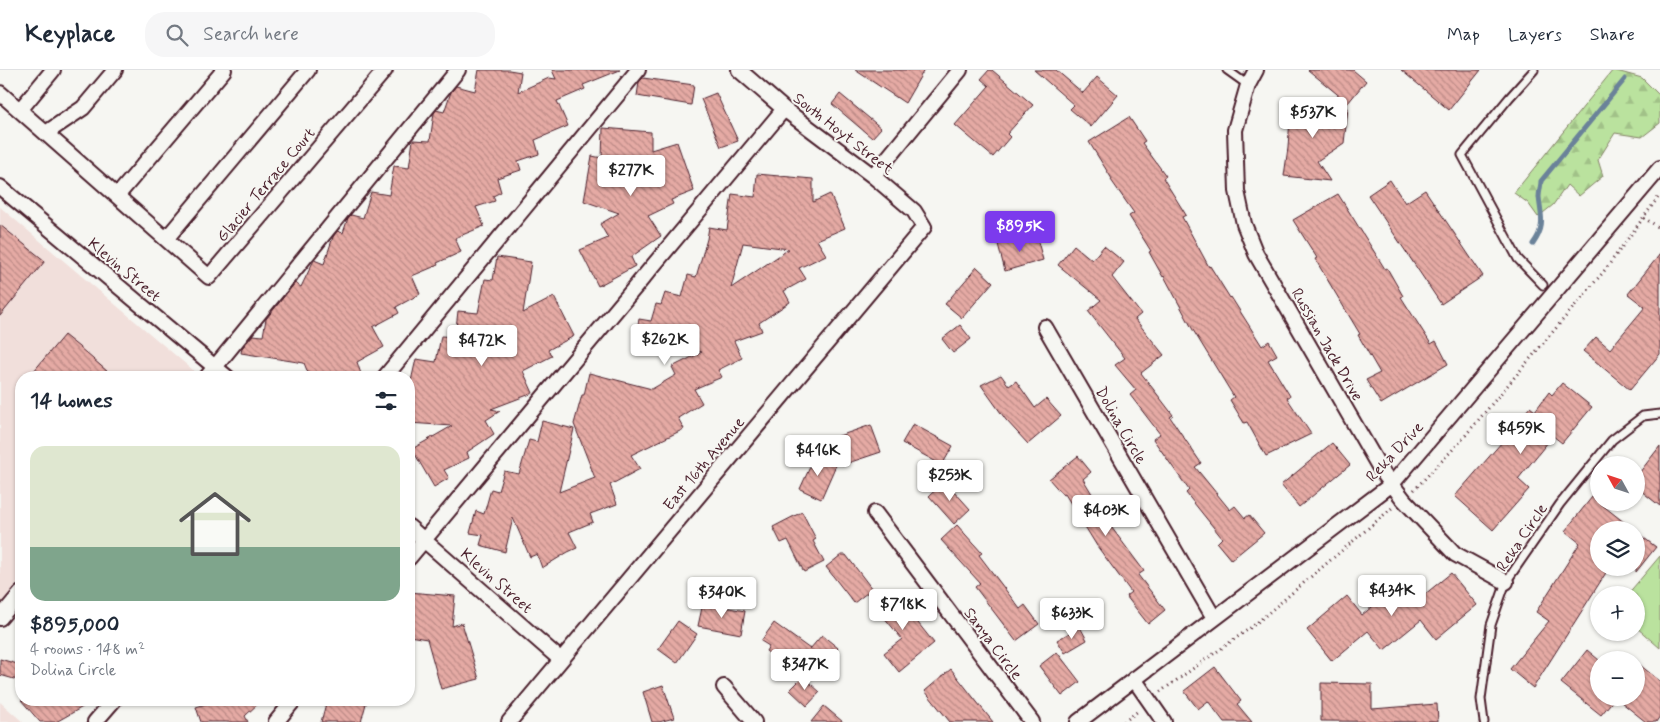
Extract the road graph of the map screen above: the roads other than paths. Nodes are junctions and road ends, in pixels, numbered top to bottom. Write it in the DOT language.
graph roads {
  1 [pos="53,70"];
  2 [pos="116,70"];
  3 [pos="224,70"];
  4 [pos="308,70"];
  5 [pos="385,70"];
  6 [pos="458,70"];
  7 [pos="638,70"];
  8 [pos="739,70"];
  9 [pos="960,70"];
  10 [pos="1227,70"];
  11 [pos="1256,70"];
  12 [pos="1534,70"];
  13 [pos="1248,85"];
  14 [pos="0,93"];
  15 [pos="784,108"];
  16 [pos="20,110"];
  17 [pos="46,133"];
  18 [pos="1660,168"];
  19 [pos="873,176"];
  20 [pos="0,187"];
  21 [pos="117,196"];
  22 [pos="924,227"];
  23 [pos="166,239"];
  24 [pos="1542,285"];
  25 [pos="1045,327"];
  26 [pos="215,366"];
  27 [pos="211,371"];
  28 [pos="220,371"];
  29 [pos="390,371"];
  30 [pos="1660,414"];
  31 [pos="1392,484"];
  32 [pos="875,513"];
  33 [pos="415,532"];
  34 [pos="424,539"];
  35 [pos="415,550"];
  36 [pos="1506,582"];
  37 [pos="15,600"];
  38 [pos="0,618"];
  39 [pos="1214,618"];
  40 [pos="561,660"];
  41 [pos="1134,679"];
  42 [pos="724,687"];
  43 [pos="109,706"];
  44 [pos="289,706"];
  45 [pos="95,722"];
  46 [pos="276,722"];
  47 [pos="509,722"];
  48 [pos="754,722"];
  49 [pos="1032,722"];
  50 [pos="1078,722"];
  51 [pos="1164,722"];
  52 [pos="1484,722"];
  1 -- 16 [label="street"];
  2 -- 17 [label="street"];
  3 -- 21 [label="street"];
  4 -- 23 [label="street"];
  5 -- 23 [label="street, Glacier Terrace Court"];
  6 -- 26 [label="street"];
  7 -- 29 [label="street"];
  8 -- 15 [label="street, South Hoyt Street"];
  9 -- 19 [label="street"];
  10 -- 13 [label="lane"];
  11 -- 13 [label="street, Russian Jack Drive"];
  12 -- 24 [label="lane"];
  13 -- 31 [label="street, Russian Jack Drive"];
  14 -- 16 [label="street, Glacier Terrace Court"];
  15 -- 19 [label="street, South Hoyt Street"];
  15 -- 34 [label="street"];
  16 -- 17 [label="street, Glacier Terrace Court"];
  17 -- 21 [label="street, Glacier Terrace Court"];
  18 -- 31 [label="street, Reka Drive"];
  19 -- 22 [label="street, South Hoyt Street"];
  20 -- 26 [label="street, Klevin Street"];
  21 -- 23 [label="street, Glacier Terrace Court"];
  22 -- 40 [label="street, East 16th Avenue"];
  25 -- 39 [label="street, Dolina Circle"];
  26 -- 27 [label="street"];
  26 -- 28 [label="street, Klevin Street"];
  30 -- 36 [label="lane, Reka Circle"];
  31 -- 36 [label="street, Russian Jack Drive"];
  31 -- 39 [label="street, Reka Drive"];
  32 -- 49 [label="street, Sanya Circle"];
  33 -- 34 [label="street, Klevin Street"];
  34 -- 35 [label="street"];
  34 -- 40 [label="street, Klevin Street"];
  36 -- 52 [label="lane, Reka Circle"];
  37 -- 38 [label="street"];
  39 -- 41 [label="street, Reka Drive"];
  40 -- 47 [label="street, East 16th Avenue"];
  41 -- 50 [label="street, Reka Drive"];
  41 -- 51 [label="street"];
  42 -- 48 [label="street"];
  43 -- 45 [label="street"];
  44 -- 46 [label="street"];
}
